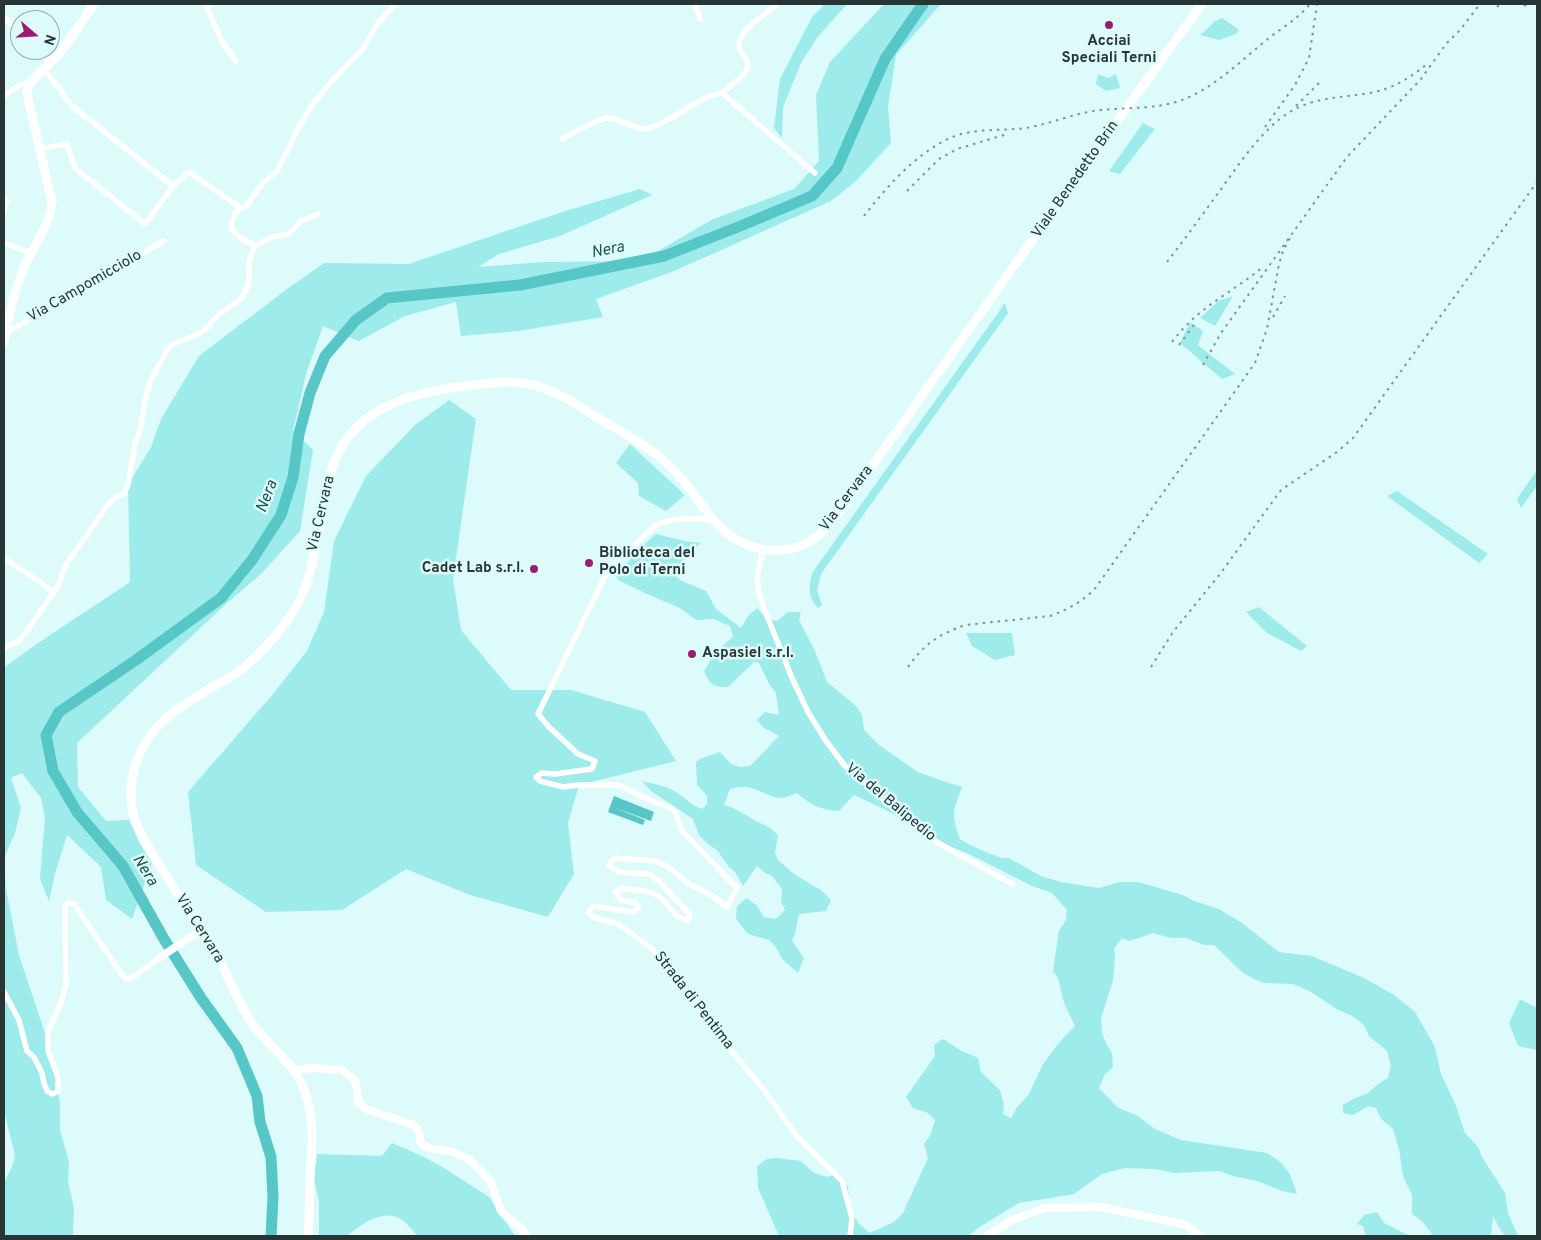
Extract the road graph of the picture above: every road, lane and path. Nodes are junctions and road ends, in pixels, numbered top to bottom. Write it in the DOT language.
graph roads {
  1 [pos="94,4"];
  2 [pos="206,4"];
  3 [pos="396,4"];
  4 [pos="695,4"];
  5 [pos="777,4"];
  6 [pos="1202,4"];
  7 [pos="700,18"];
  8 [pos="44,60"];
  9 [pos="236,61"];
  10 [pos="48,66"];
  11 [pos="30,83"];
  12 [pos="722,93"];
  13 [pos="4,96"];
  14 [pos="562,139"];
  15 [pos="40,149"];
  16 [pos="815,173"];
  17 [pos="173,186"];
  18 [pos="7,201"];
  19 [pos="241,208"];
  20 [pos="4,212"];
  21 [pos="318,214"];
  22 [pos="164,241"];
  23 [pos="4,243"];
  24 [pos="255,246"];
  25 [pos="31,253"];
  26 [pos="5,337"];
  27 [pos="950,356"];
  28 [pos="713,520"];
  29 [pos="763,550"];
  30 [pos="4,558"];
  31 [pos="54,594"];
  32 [pos="4,648"];
  33 [pos="1012,884"];
  34 [pos="201,930"];
  35 [pos="159,958"];
  36 [pos="4,992"];
  37 [pos="295,1070"];
  38 [pos="308,1236"];
  39 [pos="526,1236"];
  40 [pos="850,1236"];
  41 [pos="987,1236"];
  42 [pos="1200,1236"];
  1 -- 10 [label="main road"];
  2 -- 9 [label="street"];
  3 -- 19 [label="street"];
  4 -- 7 [label="street"];
  5 -- 12 [label="street"];
  6 -- 27 [label="main road, Viale Benedetto Brin"];
  8 -- 10 [label="street"];
  10 -- 11 [label="main road"];
  10 -- 17 [label="street"];
  11 -- 13 [label="street"];
  11 -- 15 [label="main road"];
  12 -- 14 [label="street"];
  12 -- 16 [label="street"];
  15 -- 17 [label="street"];
  15 -- 25 [label="main road"];
  17 -- 19 [label="street"];
  18 -- 20 [label="street"];
  19 -- 24 [label="street"];
  21 -- 24 [label="street"];
  22 -- 26 [label="street, Via Campomicciolo"];
  23 -- 25 [label="street"];
  24 -- 31 [label="street"];
  25 -- 26 [label="main road"];
  27 -- 29 [label="main road, Via Cervara"];
  28 -- 29 [label="main road, Via Cervara"];
  28 -- 34 [label="main road, Via Cervara"];
  28 -- 40 [label="street, Strada di Pentima"];
  29 -- 33 [label="street, Via del Balipedio"];
  30 -- 31 [label="street"];
  31 -- 32 [label="street"];
  34 -- 35 [label="street"];
  34 -- 37 [label="main road, Via Cervara"];
  35 -- 36 [label="street"];
  37 -- 38 [label="main road, Via Cervara"];
  37 -- 39 [label="street"];
  41 -- 42 [label="street"];
}
